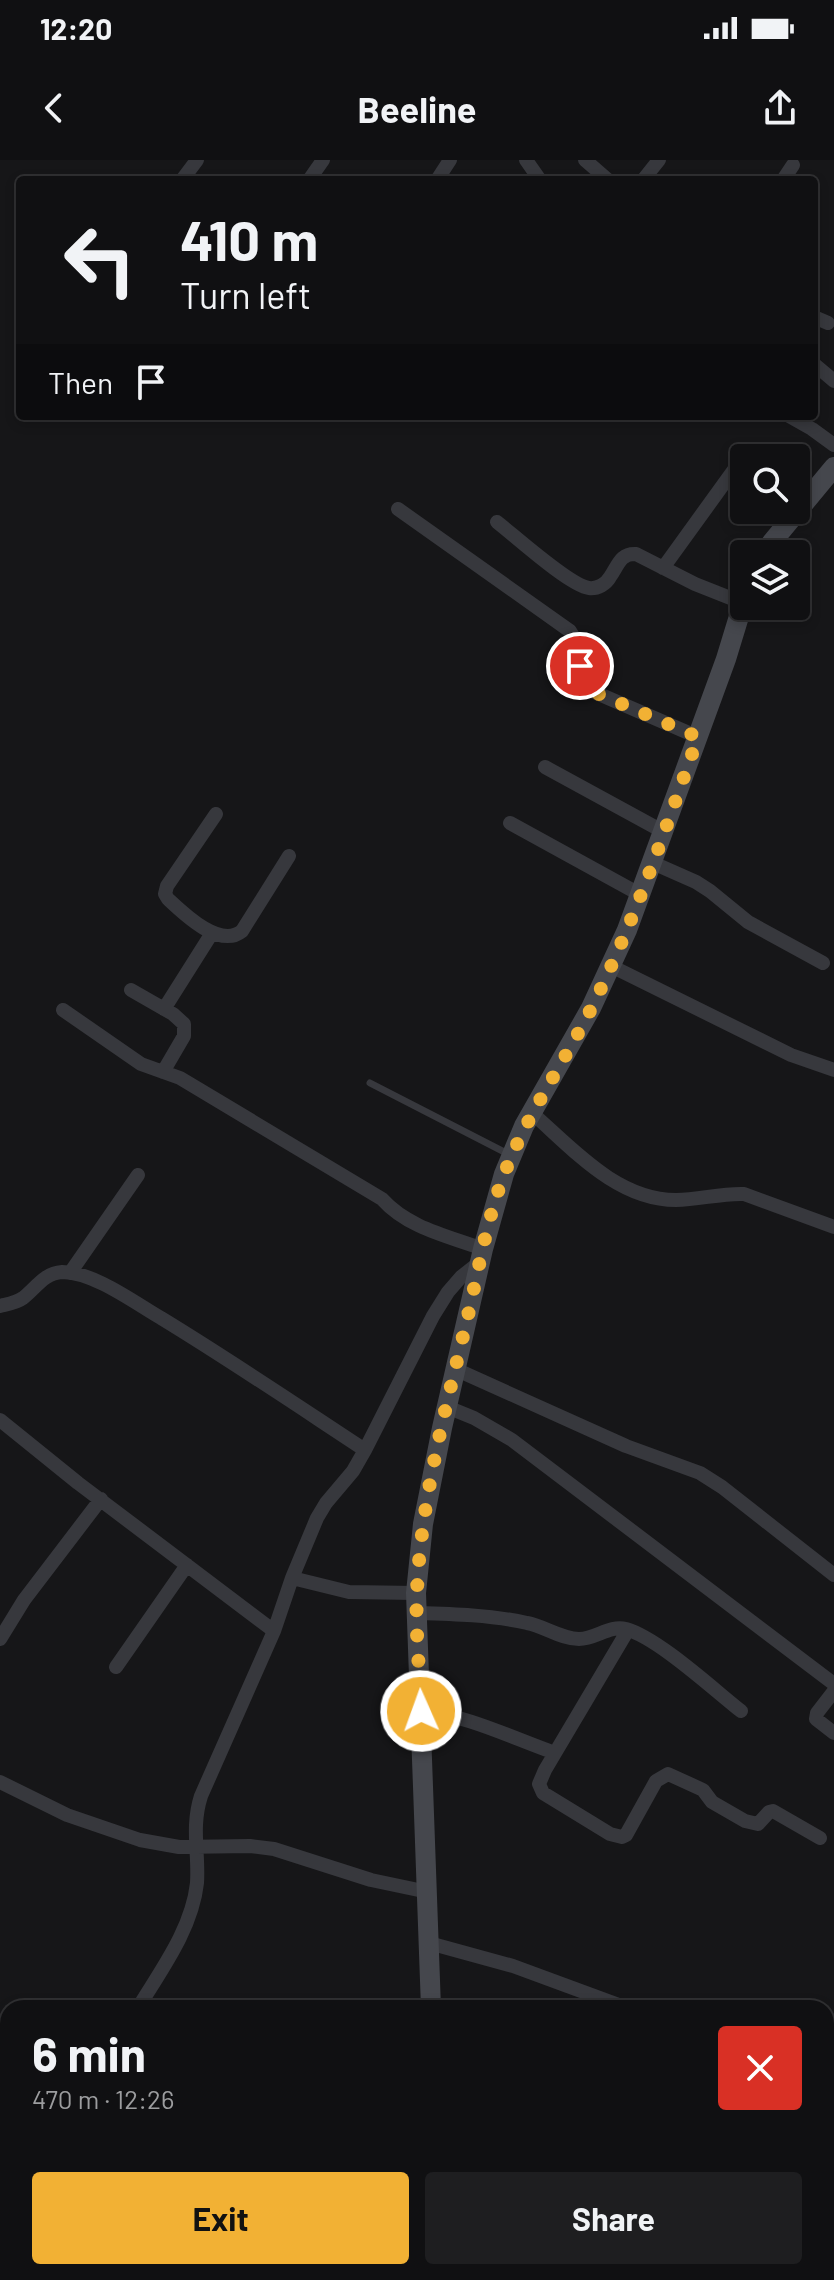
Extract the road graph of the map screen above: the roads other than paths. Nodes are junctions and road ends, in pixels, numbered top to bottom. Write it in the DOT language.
graph roads {
  1 [pos="585,160"];
  2 [pos="659,160"];
  3 [pos="793,165"];
  4 [pos="603,176"];
  5 [pos="646,176"];
  6 [pos="786,176"];
  7 [pos="818,367"];
  8 [pos="834,381"];
  9 [pos="796,420"];
  10 [pos="834,445"];
  11 [pos="834,467"];
  12 [pos="730,475"];
  13 [pos="398,509"];
  14 [pos="497,522"];
  15 [pos="774,540"];
  16 [pos="663,568"];
  17 [pos="730,598"];
  18 [pos="731,620"];
  19 [pos="698,737"];
  20 [pos="545,767"];
  21 [pos="216,814"];
  22 [pos="510,823"];
  23 [pos="664,832"];
  24 [pos="289,856"];
  25 [pos="653,863"];
  26 [pos="641,895"];
  27 [pos="212,933"];
  28 [pos="823,963"];
  29 [pos="611,966"];
  30 [pos="131,990"];
  31 [pos="164,1009"];
  32 [pos="63,1010"];
  33 [pos="834,1070"];
  34 [pos="163,1072"];
  35 [pos="370,1083"];
  36 [pos="532,1113"];
  37 [pos="512,1157"];
  38 [pos="138,1175"];
  39 [pos="834,1227"];
  40 [pos="482,1256"];
  41 [pos="70,1273"];
  42 [pos="0,1306"];
  43 [pos="455,1369"];
  44 [pos="447,1407"];
  45 [pos="0,1420"];
  46 [pos="365,1450"];
  47 [pos="101,1499"];
  48 [pos="187,1565"];
  49 [pos="834,1575"];
  50 [pos="292,1578"];
  51 [pos="417,1603"];
  52 [pos="628,1630"];
  53 [pos="274,1631"];
  54 [pos="0,1639"];
  55 [pos="116,1667"];
  56 [pos="834,1684"];
  57 [pos="834,1691"];
  58 [pos="421,1711"];
  59 [pos="741,1711"];
  60 [pos="834,1733"];
  61 [pos="555,1753"];
  62 [pos="0,1782"];
  63 [pos="820,1838"];
  64 [pos="195,1846"];
  65 [pos="428,1892"];
  66 [pos="429,1943"];
  67 [pos="143,2000"];
  68 [pos="431,2000"];
  69 [pos="605,2000"];
  1 -- 4 [label="street"];
  2 -- 5 [label="street"];
  3 -- 6 [label="street"];
  7 -- 8 [label="street"];
  9 -- 10 [label="street"];
  11 -- 15 [label="main road"];
  12 -- 16 [label="street"];
  13 -- 19 [label="street"];
  14 -- 16 [label="street"];
  16 -- 17 [label="street"];
  18 -- 19 [label="main road"];
  19 -- 23 [label="main road"];
  20 -- 23 [label="street"];
  21 -- 27 [label="street"];
  22 -- 26 [label="street"];
  23 -- 25 [label="main road"];
  24 -- 27 [label="street"];
  25 -- 26 [label="main road"];
  25 -- 28 [label="street"];
  26 -- 29 [label="main road"];
  27 -- 31 [label="street"];
  29 -- 33 [label="street"];
  29 -- 36 [label="main road"];
  30 -- 31 [label="street"];
  31 -- 34 [label="street"];
  32 -- 34 [label="street"];
  34 -- 40 [label="street"];
  35 -- 37 [label="lane"];
  36 -- 37 [label="main road"];
  36 -- 39 [label="street"];
  37 -- 40 [label="main road"];
  38 -- 41 [label="street"];
  40 -- 43 [label="main road"];
  40 -- 46 [label="street"];
  41 -- 42 [label="street"];
  41 -- 46 [label="street"];
  43 -- 44 [label="main road"];
  43 -- 49 [label="street"];
  44 -- 51 [label="main road"];
  44 -- 56 [label="street"];
  45 -- 47 [label="street"];
  46 -- 50 [label="street"];
  47 -- 48 [label="street"];
  47 -- 54 [label="street"];
  48 -- 53 [label="street"];
  48 -- 55 [label="street"];
  50 -- 51 [label="street"];
  50 -- 53 [label="street"];
  51 -- 52 [label="street"];
  51 -- 58 [label="main road"];
  52 -- 59 [label="street"];
  52 -- 61 [label="street"];
  53 -- 64 [label="street"];
  57 -- 60 [label="street"];
  58 -- 61 [label="street"];
  58 -- 65 [label="main road"];
  61 -- 63 [label="street"];
  62 -- 64 [label="street"];
  64 -- 65 [label="street"];
  64 -- 67 [label="street"];
  65 -- 66 [label="main road"];
  66 -- 68 [label="main road"];
  66 -- 69 [label="street"];
}
